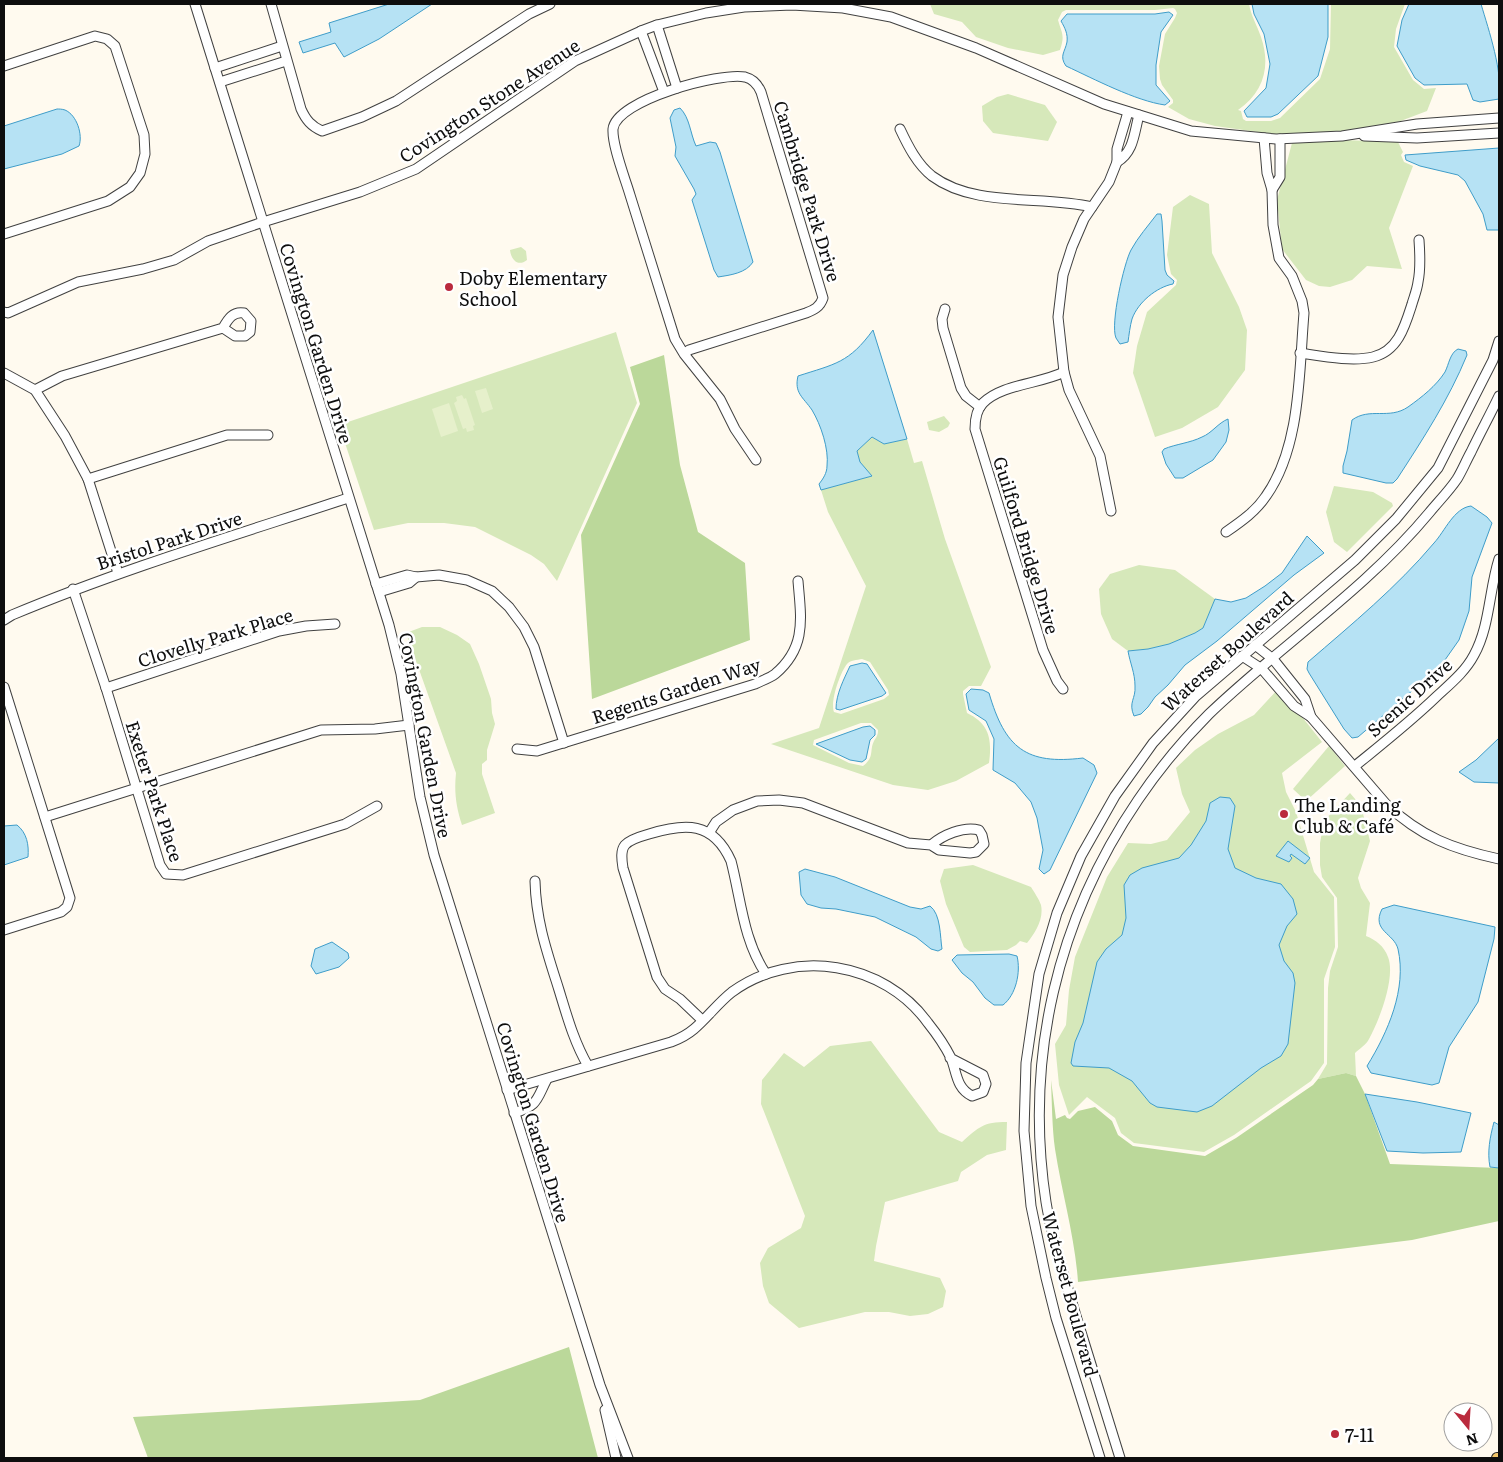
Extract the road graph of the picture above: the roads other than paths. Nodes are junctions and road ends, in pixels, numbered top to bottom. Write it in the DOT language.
graph roads {
  1 [pos="195,4"];
  2 [pos="271,4"];
  3 [pos="550,4"];
  4 [pos="842,6"];
  5 [pos="657,25"];
  6 [pos="641,31"];
  7 [pos="282,46"];
  8 [pos="286,60"];
  9 [pos="4,66"];
  10 [pos="215,68"];
  11 [pos="220,82"];
  12 [pos="677,88"];
  13 [pos="664,92"];
  14 [pos="1128,112"];
  15 [pos="1139,115"];
  16 [pos="1499,118"];
  17 [pos="900,129"];
  18 [pos="1499,132"];
  19 [pos="1342,136"];
  20 [pos="1264,138"];
  21 [pos="1280,139"];
  22 [pos="1117,162"];
  23 [pos="1272,190"];
  24 [pos="1092,207"];
  25 [pos="263,222"];
  26 [pos="4,234"];
  27 [pos="1419,240"];
  28 [pos="945,309"];
  29 [pos="5,314"];
  30 [pos="223,328"];
  31 [pos="1499,341"];
  32 [pos="1300,353"];
  33 [pos="684,354"];
  34 [pos="1064,372"];
  35 [pos="4,373"];
  36 [pos="35,390"];
  37 [pos="1499,396"];
  38 [pos="980,407"];
  39 [pos="268,436"];
  40 [pos="756,460"];
  41 [pos="88,479"];
  42 [pos="348,498"];
  43 [pos="1110,511"];
  44 [pos="1226,532"];
  45 [pos="1499,559"];
  46 [pos="118,573"];
  47 [pos="798,581"];
  48 [pos="377,588"];
  49 [pos="73,589"];
  50 [pos="4,620"];
  51 [pos="335,624"];
  52 [pos="1255,645"];
  53 [pos="1242,656"];
  54 [pos="1273,659"];
  55 [pos="1262,669"];
  56 [pos="4,687"];
  57 [pos="106,688"];
  58 [pos="1063,689"];
  59 [pos="1310,717"];
  60 [pos="409,725"];
  61 [pos="564,743"];
  62 [pos="517,749"];
  63 [pos="1355,766"];
  64 [pos="136,788"];
  65 [pos="377,806"];
  66 [pos="45,817"];
  67 [pos="709,833"];
  68 [pos="931,845"];
  69 [pos="1499,859"];
  70 [pos="535,881"];
  71 [pos="4,930"];
  72 [pos="766,974"];
  73 [pos="702,1020"];
  74 [pos="950,1058"];
  75 [pos="588,1066"];
  76 [pos="547,1080"];
  77 [pos="507,1090"];
  78 [pos="514,1113"];
  79 [pos="600,1385"];
  80 [pos="616,1458"];
  81 [pos="628,1458"];
  82 [pos="1100,1458"];
  83 [pos="1120,1458"];
  1 -- 10 [label="street, Covington Garden Drive"];
  2 -- 7 [label="street"];
  3 -- 8 [label="street"];
  4 -- 5 [label="street, Covington Stone Avenue"];
  4 -- 14 [label="street, Covington Stone Avenue"];
  5 -- 6 [label="street, Covington Stone Avenue"];
  5 -- 12 [label="street"];
  6 -- 13 [label="street"];
  6 -- 25 [label="street, Covington Stone Avenue"];
  7 -- 8 [label="street"];
  7 -- 10 [label="street"];
  8 -- 11 [label="street"];
  9 -- 26 [label="street"];
  10 -- 11 [label="street, Covington Garden Drive"];
  11 -- 25 [label="street, Covington Garden Drive"];
  12 -- 13 [label="street, Cambridge Park Drive"];
  12 -- 33 [label="street, Cambridge Park Drive"];
  13 -- 33 [label="street, Cambridge Park Drive"];
  14 -- 15 [label="street, Covington Stone Avenue"];
  14 -- 22 [label="street"];
  15 -- 20 [label="street, Covington Stone Avenue"];
  15 -- 22 [label="street"];
  16 -- 19 [label="street, Covington Stone Avenue"];
  17 -- 24 [label="street"];
  18 -- 19 [label="street, Covington Stone Avenue"];
  19 -- 21 [label="street, Covington Stone Avenue"];
  20 -- 21 [label="street, Covington Stone Avenue"];
  20 -- 23 [label="street"];
  21 -- 23 [label="street"];
  22 -- 24 [label="street"];
  23 -- 32 [label="street"];
  24 -- 34 [label="street"];
  25 -- 29 [label="street, Covington Stone Avenue"];
  25 -- 42 [label="street, Covington Garden Drive"];
  27 -- 32 [label="street"];
  28 -- 38 [label="street"];
  30 -- 36 [label="street"];
  31 -- 52 [label="street, Waterset Boulevard"];
  32 -- 44 [label="street"];
  33 -- 40 [label="street, Cambridge Park Drive"];
  34 -- 38 [label="street"];
  34 -- 43 [label="street"];
  35 -- 36 [label="street"];
  36 -- 41 [label="street"];
  37 -- 54 [label="street, Waterset Boulevard"];
  38 -- 58 [label="street, Guilford Bridge Drive"];
  39 -- 41 [label="street"];
  41 -- 46 [label="street"];
  42 -- 46 [label="street, Bristol Park Drive"];
  42 -- 48 [label="street, Covington Garden Drive"];
  45 -- 63 [label="street, Scenic Drive"];
  46 -- 49 [label="street, Bristol Park Drive"];
  47 -- 61 [label="street, Regents Garden Way"];
  48 -- 60 [label="street, Covington Garden Drive"];
  48 -- 61 [label="street"];
  49 -- 50 [label="street, Bristol Park Drive"];
  49 -- 57 [label="street, Exeter Park Place"];
  51 -- 57 [label="street, Clovelly Park Place"];
  52 -- 53 [label="street, Waterset Boulevard"];
  52 -- 54 [label="street"];
  53 -- 55 [label="street"];
  53 -- 82 [label="street, Waterset Boulevard"];
  54 -- 55 [label="street, Waterset Boulevard"];
  54 -- 59 [label="street"];
  55 -- 59 [label="street"];
  55 -- 83 [label="street, Waterset Boulevard"];
  56 -- 66 [label="street"];
  57 -- 64 [label="street, Exeter Park Place"];
  59 -- 63 [label="street"];
  60 -- 64 [label="street"];
  60 -- 77 [label="street, Covington Garden Drive"];
  61 -- 62 [label="street, Regents Garden Way"];
  63 -- 69 [label="street"];
  64 -- 65 [label="street, Exeter Park Place"];
  64 -- 66 [label="street"];
  66 -- 71 [label="street"];
  67 -- 68 [label="street"];
  67 -- 72 [label="street"];
  67 -- 73 [label="street"];
  68 -- 68 [label="street"];
  70 -- 75 [label="street"];
  72 -- 73 [label="street"];
  72 -- 74 [label="street"];
  73 -- 75 [label="street"];
  74 -- 74 [label="street"];
  75 -- 76 [label="street"];
  76 -- 77 [label="street"];
  76 -- 78 [label="street"];
  77 -- 78 [label="street, Covington Garden Drive"];
  78 -- 79 [label="street, Covington Garden Drive"];
  79 -- 80 [label="street, Covington Garden Drive"];
  79 -- 81 [label="street, Covington Garden Drive"];
}
